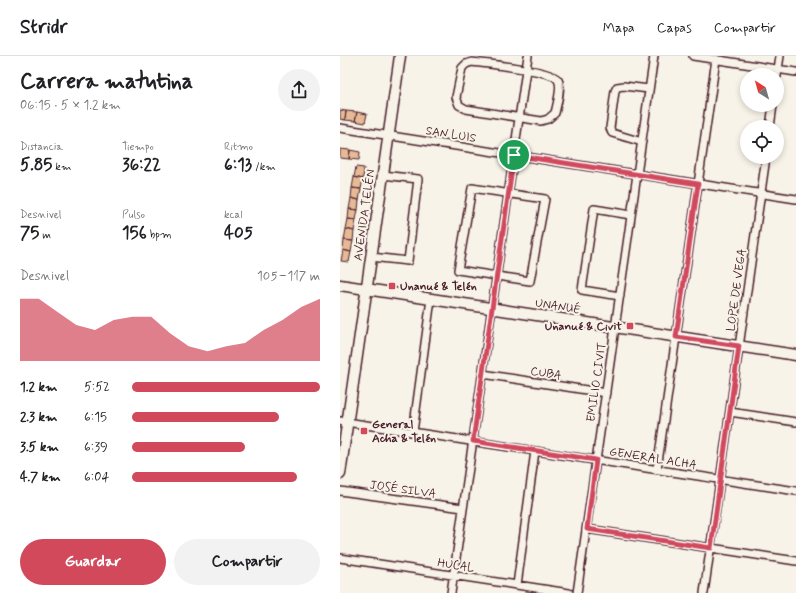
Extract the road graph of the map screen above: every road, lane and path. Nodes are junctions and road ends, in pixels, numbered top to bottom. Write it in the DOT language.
graph roads {
  1 [pos="400,56"];
  2 [pos="528,56"];
  3 [pos="654,56"];
  4 [pos="694,56"];
  5 [pos="780,56"];
  6 [pos="716,60"];
  7 [pos="754,68"];
  8 [pos="779,68"];
  9 [pos="526,69"];
  10 [pos="796,72"];
  11 [pos="784,73"];
  12 [pos="649,89"];
  13 [pos="519,117"];
  14 [pos="340,128"];
  15 [pos="389,136"];
  16 [pos="642,142"];
  17 [pos="514,155"];
  18 [pos="765,164"];
  19 [pos="637,174"];
  20 [pos="383,175"];
  21 [pos="698,184"];
  22 [pos="508,193"];
  23 [pos="760,194"];
  24 [pos="796,199"];
  25 [pos="631,215"];
  26 [pos="371,257"];
  27 [pos="497,276"];
  28 [pos="340,285"];
  29 [pos="367,289"];
  30 [pos="620,296"];
  31 [pos="431,299"];
  32 [pos="492,308"];
  33 [pos="615,328"];
  34 [pos="676,337"];
  35 [pos="739,346"];
  36 [pos="796,355"];
  37 [pos="483,374"];
  38 [pos="606,393"];
  39 [pos="730,412"];
  40 [pos="344,421"];
  41 [pos="796,422"];
  42 [pos="413,432"];
  43 [pos="473,441"];
  44 [pos="534,451"];
  45 [pos="596,460"];
  46 [pos="657,469"];
  47 [pos="340,474"];
  48 [pos="720,479"];
  49 [pos="340,491"];
  50 [pos="796,491"];
  51 [pos="463,508"];
  52 [pos="587,529"];
  53 [pos="711,548"];
  54 [pos="340,558"];
  55 [pos="796,561"];
  56 [pos="454,575"];
  57 [pos="517,585"];
  58 [pos="451,593"];
  59 [pos="569,593"];
  60 [pos="578,593"];
  61 [pos="704,593"];
  1 -- 15 [label="street, AVENIDA TELÉN"];
  2 -- 9 [label="street"];
  3 -- 12 [label="street, EMILIO CIVIT"];
  4 -- 6 [label="street"];
  5 -- 8 [label="street"];
  6 -- 7 [label="street"];
  6 -- 21 [label="street"];
  9 -- 13 [label="street"];
  9 -- 13 [label="street"];
  9 -- 13 [label="street"];
  10 -- 11 [label="street"];
  12 -- 16 [label="street, EMILIO CIVIT"];
  12 -- 16 [label="street"];
  13 -- 17 [label="street"];
  14 -- 15 [label="street, SAN LUIS"];
  15 -- 17 [label="street, SAN LUIS"];
  15 -- 20 [label="street, AVENIDA TELÉN"];
  16 -- 19 [label="street, EMILIO CIVIT"];
  17 -- 19 [label="street, SAN LUIS"];
  17 -- 22 [label="street"];
  18 -- 23 [label="street, LOPE DE VEGA"];
  19 -- 21 [label="street, SAN LUIS"];
  19 -- 25 [label="street, EMILIO CIVIT"];
  20 -- 26 [label="street, AVENIDA TELÉN"];
  20 -- 26 [label="street"];
  21 -- 23 [label="street, SAN LUIS"];
  21 -- 34 [label="street"];
  22 -- 27 [label="street"];
  22 -- 27 [label="street"];
  22 -- 27 [label="street"];
  23 -- 24 [label="street, SAN LUIS"];
  23 -- 35 [label="street, LOPE DE VEGA"];
  25 -- 30 [label="street, EMILIO CIVIT"];
  25 -- 30 [label="street"];
  26 -- 29 [label="street, AVENIDA TELÉN"];
  27 -- 32 [label="street"];
  28 -- 29 [label="street, UNANUÉ"];
  29 -- 31 [label="street, UNANUÉ"];
  29 -- 40 [label="street, AVENIDA TELÉN"];
  30 -- 33 [label="street, EMILIO CIVIT"];
  31 -- 32 [label="street, UNANUÉ"];
  31 -- 42 [label="street"];
  32 -- 33 [label="street, UNANUÉ"];
  32 -- 37 [label="street"];
  33 -- 34 [label="street, UNANUÉ"];
  33 -- 38 [label="street, EMILIO CIVIT"];
  34 -- 35 [label="street, UNANUÉ"];
  34 -- 46 [label="street"];
  35 -- 36 [label="street, UNANUÉ"];
  35 -- 39 [label="street, LOPE DE VEGA"];
  37 -- 38 [label="street, CUBA"];
  37 -- 43 [label="street"];
  38 -- 45 [label="street, EMILIO CIVIT"];
  39 -- 41 [label="street"];
  39 -- 48 [label="street, LOPE DE VEGA"];
  40 -- 42 [label="street, GENERAL ACHA"];
  40 -- 47 [label="street, AVENIDA TELÉN"];
  42 -- 43 [label="street, GENERAL ACHA"];
  43 -- 44 [label="street, GENERAL ACHA"];
  43 -- 51 [label="street"];
  44 -- 45 [label="street, GENERAL ACHA"];
  44 -- 57 [label="street"];
  45 -- 46 [label="street, GENERAL ACHA"];
  45 -- 52 [label="street, EMILIO CIVIT"];
  46 -- 48 [label="street, GENERAL ACHA"];
  48 -- 50 [label="street, GENERAL ACHA"];
  48 -- 53 [label="street, LOPE DE VEGA"];
  49 -- 51 [label="street, JOSÉ SILVA"];
  51 -- 56 [label="street"];
  52 -- 53 [label="street"];
  52 -- 60 [label="street, EMILIO CIVIT"];
  53 -- 55 [label="street"];
  53 -- 61 [label="street, LOPE DE VEGA"];
  54 -- 56 [label="street, HUCAL"];
  56 -- 57 [label="street, HUCAL"];
  56 -- 58 [label="street"];
  57 -- 59 [label="street, HUCAL"];
}
